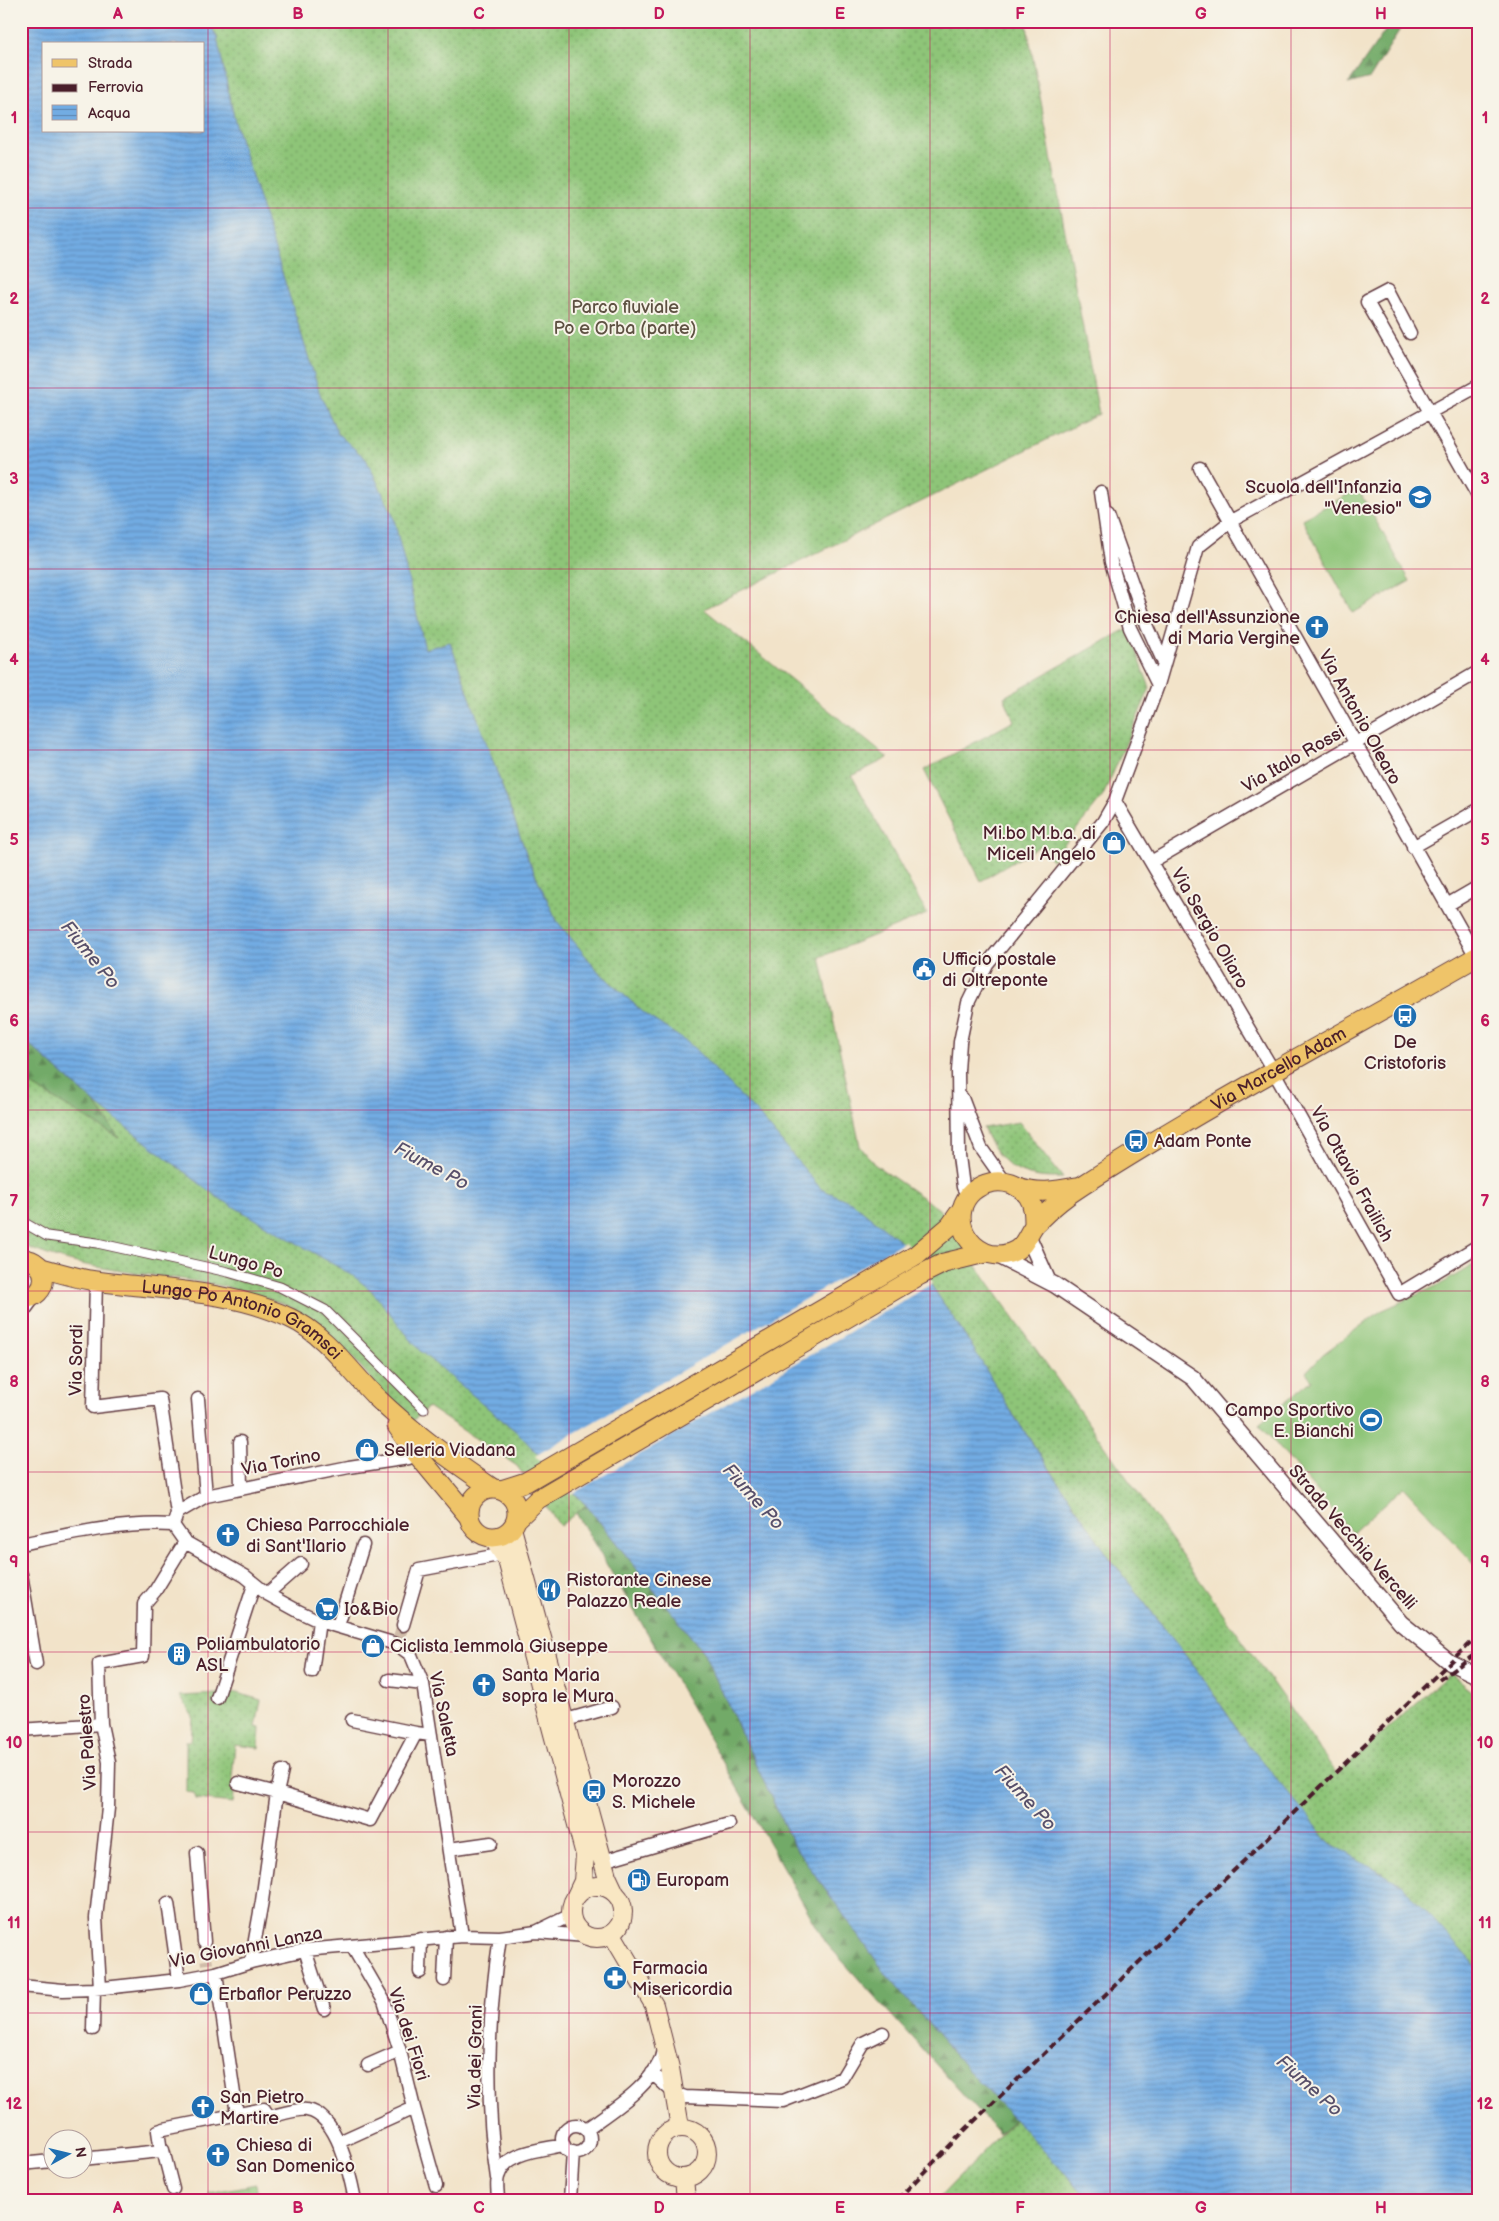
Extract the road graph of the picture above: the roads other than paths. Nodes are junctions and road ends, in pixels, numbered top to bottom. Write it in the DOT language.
graph roads {
  1 [pos="1410,333"];
  2 [pos="1478,386"];
  3 [pos="1430,414"];
  4 [pos="1200,468"];
  5 [pos="1100,492"];
  6 [pos="1478,496"];
  7 [pos="1103,505"];
  8 [pos="1231,521"];
  9 [pos="1164,663"];
  10 [pos="1478,672"];
  11 [pos="1158,685"];
  12 [pos="1354,743"];
  13 [pos="1116,801"];
  14 [pos="1478,810"];
  15 [pos="1413,847"];
  16 [pos="1151,862"];
  17 [pos="1478,887"];
  18 [pos="1447,905"];
  19 [pos="1477,958"];
  20 [pos="1274,1072"];
  21 [pos="959,1088"];
  22 [pos="1011,1184"];
  23 [pos="1082,1185"];
  24 [pos="965,1203"];
  25 [pos="21,1221"];
  26 [pos="1032,1232"];
  27 [pos="1478,1246"];
  28 [pos="983,1255"];
  29 [pos="21,1259"];
  30 [pos="41,1268"];
  31 [pos="91,1280"];
  32 [pos="1048,1281"];
  33 [pos="32,1296"];
  34 [pos="21,1315"];
  35 [pos="376,1397"];
  36 [pos="198,1399"];
  37 [pos="424,1409"];
  38 [pos="240,1442"];
  39 [pos="409,1458"];
  40 [pos="241,1488"];
  41 [pos="497,1489"];
  42 [pos="206,1496"];
  43 [pos="469,1517"];
  44 [pos="175,1519"];
  45 [pos="514,1524"];
  46 [pos="492,1537"];
  47 [pos="185,1542"];
  48 [pos="21,1544"];
  49 [pos="363,1545"];
  50 [pos="504,1554"];
  51 [pos="301,1564"];
  52 [pos="21,1574"];
  53 [pos="254,1585"];
  54 [pos="267,1594"];
  55 [pos="319,1622"];
  56 [pos="338,1626"];
  57 [pos="400,1635"];
  58 [pos="36,1664"];
  59 [pos="312,1672"];
  60 [pos="1478,1676"];
  61 [pos="389,1680"];
  62 [pos="423,1684"];
  63 [pos="217,1698"];
  64 [pos="612,1707"];
  65 [pos="352,1720"];
  66 [pos="566,1720"];
  67 [pos="101,1724"];
  68 [pos="21,1730"];
  69 [pos="416,1733"];
  70 [pos="431,1735"];
  71 [pos="282,1771"];
  72 [pos="238,1783"];
  73 [pos="277,1793"];
  74 [pos="729,1824"];
  75 [pos="491,1843"];
  76 [pos="449,1849"];
  77 [pos="197,1853"];
  78 [pos="603,1861"];
  79 [pos="615,1894"];
  80 [pos="576,1898"];
  81 [pos="168,1903"];
  82 [pos="571,1915"];
  83 [pos="536,1932"];
  84 [pos="612,1934"];
  85 [pos="462,1936"];
  86 [pos="586,1936"];
  87 [pos="446,1937"];
  88 [pos="500,1937"];
  89 [pos="421,1940"];
  90 [pos="204,1942"];
  91 [pos="352,1946"];
  92 [pos="304,1950"];
  93 [pos="251,1962"];
  94 [pos="210,1970"];
  95 [pos="420,1972"];
  96 [pos="179,1980"];
  97 [pos="444,1980"];
  98 [pos="21,1986"];
  99 [pos="97,1988"];
  100 [pos="324,2010"];
  101 [pos="93,2029"];
  102 [pos="883,2033"];
  103 [pos="664,2040"];
  104 [pos="400,2051"];
  105 [pos="368,2065"];
  106 [pos="652,2073"];
  107 [pos="674,2093"];
  108 [pos="414,2108"];
  109 [pos="237,2114"];
  110 [pos="680,2127"];
  111 [pos="586,2129"];
  112 [pos="340,2142"];
  113 [pos="569,2149"];
  114 [pos="161,2151"];
  115 [pos="92,2158"];
  116 [pos="42,2162"];
  117 [pos="21,2164"];
  118 [pos="497,2178"];
  119 [pos="684,2178"];
  120 [pos="436,2186"];
  121 [pos="173,2188"];
  122 [pos="355,2200"];
  123 [pos="498,2200"];
  124 [pos="570,2200"];
  125 [pos="686,2200"];
  1 -- 3 [label="street"];
  2 -- 3 [label="street"];
  3 -- 6 [label="street"];
  3 -- 8 [label="street"];
  4 -- 8 [label="street, Via Antonio Olearo"];
  5 -- 7 [label="street"];
  7 -- 9 [label="street"];
  7 -- 11 [label="street"];
  8 -- 9 [label="street"];
  8 -- 12 [label="street, Via Antonio Olearo"];
  9 -- 11 [label="street"];
  10 -- 12 [label="street, Via Italo Rossi"];
  11 -- 13 [label="street"];
  12 -- 15 [label="street, Via Antonio Olearo"];
  12 -- 16 [label="street, Via Italo Rossi"];
  13 -- 16 [label="street, Via Sergio Oliaro"];
  13 -- 21 [label="street"];
  14 -- 15 [label="street"];
  15 -- 18 [label="street, Via Antonio Olearo"];
  16 -- 20 [label="street, Via Sergio Oliaro"];
  17 -- 18 [label="street"];
  18 -- 19 [label="street, Via Antonio Olearo"];
  19 -- 20 [label="main road, Via Marcello Adam"];
  20 -- 23 [label="main road, Via Marcello Adam"];
  20 -- 27 [label="street, Via Ottavio Frailich"];
  21 -- 22 [label="street"];
  21 -- 24 [label="street"];
  22 -- 23 [label="main road, Via Marcello Adam"];
  22 -- 24 [label="main road"];
  22 -- 26 [label="main road"];
  23 -- 26 [label="main road, Via Marcello Adam"];
  24 -- 28 [label="main road"];
  24 -- 41 [label="main road"];
  25 -- 37 [label="street, Lungo Po"];
  26 -- 28 [label="main road"];
  26 -- 32 [label="street"];
  28 -- 32 [label="street, Strada Vecchia Vercelli"];
  28 -- 45 [label="main road"];
  29 -- 30 [label="main road, Lungo Po Antonio Gramsci"];
  30 -- 31 [label="main road, Lungo Po Antonio Gramsci"];
  30 -- 33 [label="main road"];
  31 -- 33 [label="main road, Lungo Po Antonio Gramsci"];
  31 -- 35 [label="main road, Lungo Po Antonio Gramsci"];
  31 -- 44 [label="street, Via Sordi"];
  32 -- 60 [label="street, Strada Vecchia Vercelli"];
  33 -- 34 [label="street"];
  35 -- 41 [label="main road, Lungo Po Antonio Gramsci"];
  35 -- 43 [label="main road, Lungo Po Antonio Gramsci"];
  36 -- 42 [label="street"];
  38 -- 40 [label="street"];
  39 -- 40 [label="street, Via Torino"];
  40 -- 42 [label="street, Via Torino"];
  41 -- 43 [label="main road"];
  41 -- 45 [label="main road"];
  42 -- 44 [label="street, Via Torino"];
  43 -- 46 [label="main road"];
  44 -- 47 [label="street, Via Saletta"];
  44 -- 48 [label="street"];
  45 -- 46 [label="main road"];
  45 -- 66 [label="main road"];
  46 -- 50 [label="main road"];
  47 -- 53 [label="street, Via Saletta"];
  47 -- 67 [label="street, Via Palestro"];
  49 -- 56 [label="street"];
  50 -- 57 [label="street"];
  50 -- 80 [label="main road"];
  51 -- 54 [label="street"];
  52 -- 58 [label="street"];
  53 -- 54 [label="street, Via Saletta"];
  53 -- 63 [label="street"];
  54 -- 55 [label="street, Via Saletta"];
  55 -- 56 [label="street, Via Saletta"];
  55 -- 59 [label="street"];
  56 -- 57 [label="street, Via Saletta"];
  57 -- 62 [label="street, Via Saletta"];
  61 -- 62 [label="street"];
  62 -- 70 [label="street, Via Saletta"];
  64 -- 66 [label="street"];
  65 -- 69 [label="street"];
  66 -- 78 [label="main road"];
  67 -- 68 [label="street"];
  67 -- 99 [label="street, Via Palestro"];
  69 -- 70 [label="street"];
  69 -- 73 [label="street"];
  70 -- 76 [label="street, Via Saletta"];
  71 -- 73 [label="street"];
  72 -- 73 [label="street"];
  73 -- 93 [label="street"];
  74 -- 78 [label="street"];
  75 -- 76 [label="street"];
  76 -- 85 [label="street, Via Saletta"];
  77 -- 90 [label="street"];
  78 -- 79 [label="main road"];
  79 -- 80 [label="main road"];
  79 -- 84 [label="main road"];
  80 -- 82 [label="main road"];
  81 -- 96 [label="street"];
  82 -- 83 [label="street, Via Giovanni Lanza"];
  82 -- 86 [label="main road"];
  83 -- 86 [label="street, Via Giovanni Lanza"];
  83 -- 88 [label="street, Via Giovanni Lanza"];
  84 -- 86 [label="main road"];
  84 -- 103 [label="main road"];
  85 -- 87 [label="street, Via Giovanni Lanza"];
  85 -- 88 [label="street, Via Giovanni Lanza"];
  87 -- 89 [label="street, Via Giovanni Lanza"];
  87 -- 97 [label="street"];
  88 -- 118 [label="street, Via dei Grani"];
  89 -- 91 [label="street, Via Giovanni Lanza"];
  89 -- 95 [label="street"];
  91 -- 92 [label="street, Via Giovanni Lanza"];
  91 -- 104 [label="street, Via dei Fiori"];
  92 -- 93 [label="street, Via Giovanni Lanza"];
  92 -- 100 [label="street"];
  93 -- 94 [label="street, Via Giovanni Lanza"];
  94 -- 96 [label="street, Via Giovanni Lanza"];
  94 -- 109 [label="street"];
  96 -- 99 [label="street, Via Giovanni Lanza"];
  98 -- 99 [label="street, Via Giovanni Lanza"];
  99 -- 101 [label="street, Via Palestro"];
  102 -- 107 [label="street"];
  103 -- 106 [label="street"];
  103 -- 107 [label="main road"];
  104 -- 105 [label="street"];
  104 -- 108 [label="street, Via dei Fiori"];
  106 -- 107 [label="street"];
  106 -- 111 [label="street"];
  107 -- 110 [label="main road"];
  108 -- 112 [label="street, Via dei Fiori"];
  108 -- 120 [label="street, Via dei Fiori"];
  109 -- 112 [label="street"];
  109 -- 114 [label="street"];
  110 -- 119 [label="main road"];
  110 -- 119 [label="main road"];
  111 -- 113 [label="street"];
  111 -- 113 [label="street"];
  112 -- 122 [label="street"];
  113 -- 118 [label="street"];
  113 -- 124 [label="street"];
  114 -- 115 [label="street"];
  114 -- 121 [label="street"];
  116 -- 117 [label="street"];
  118 -- 123 [label="street, Via dei Grani"];
  119 -- 125 [label="main road"];
}
